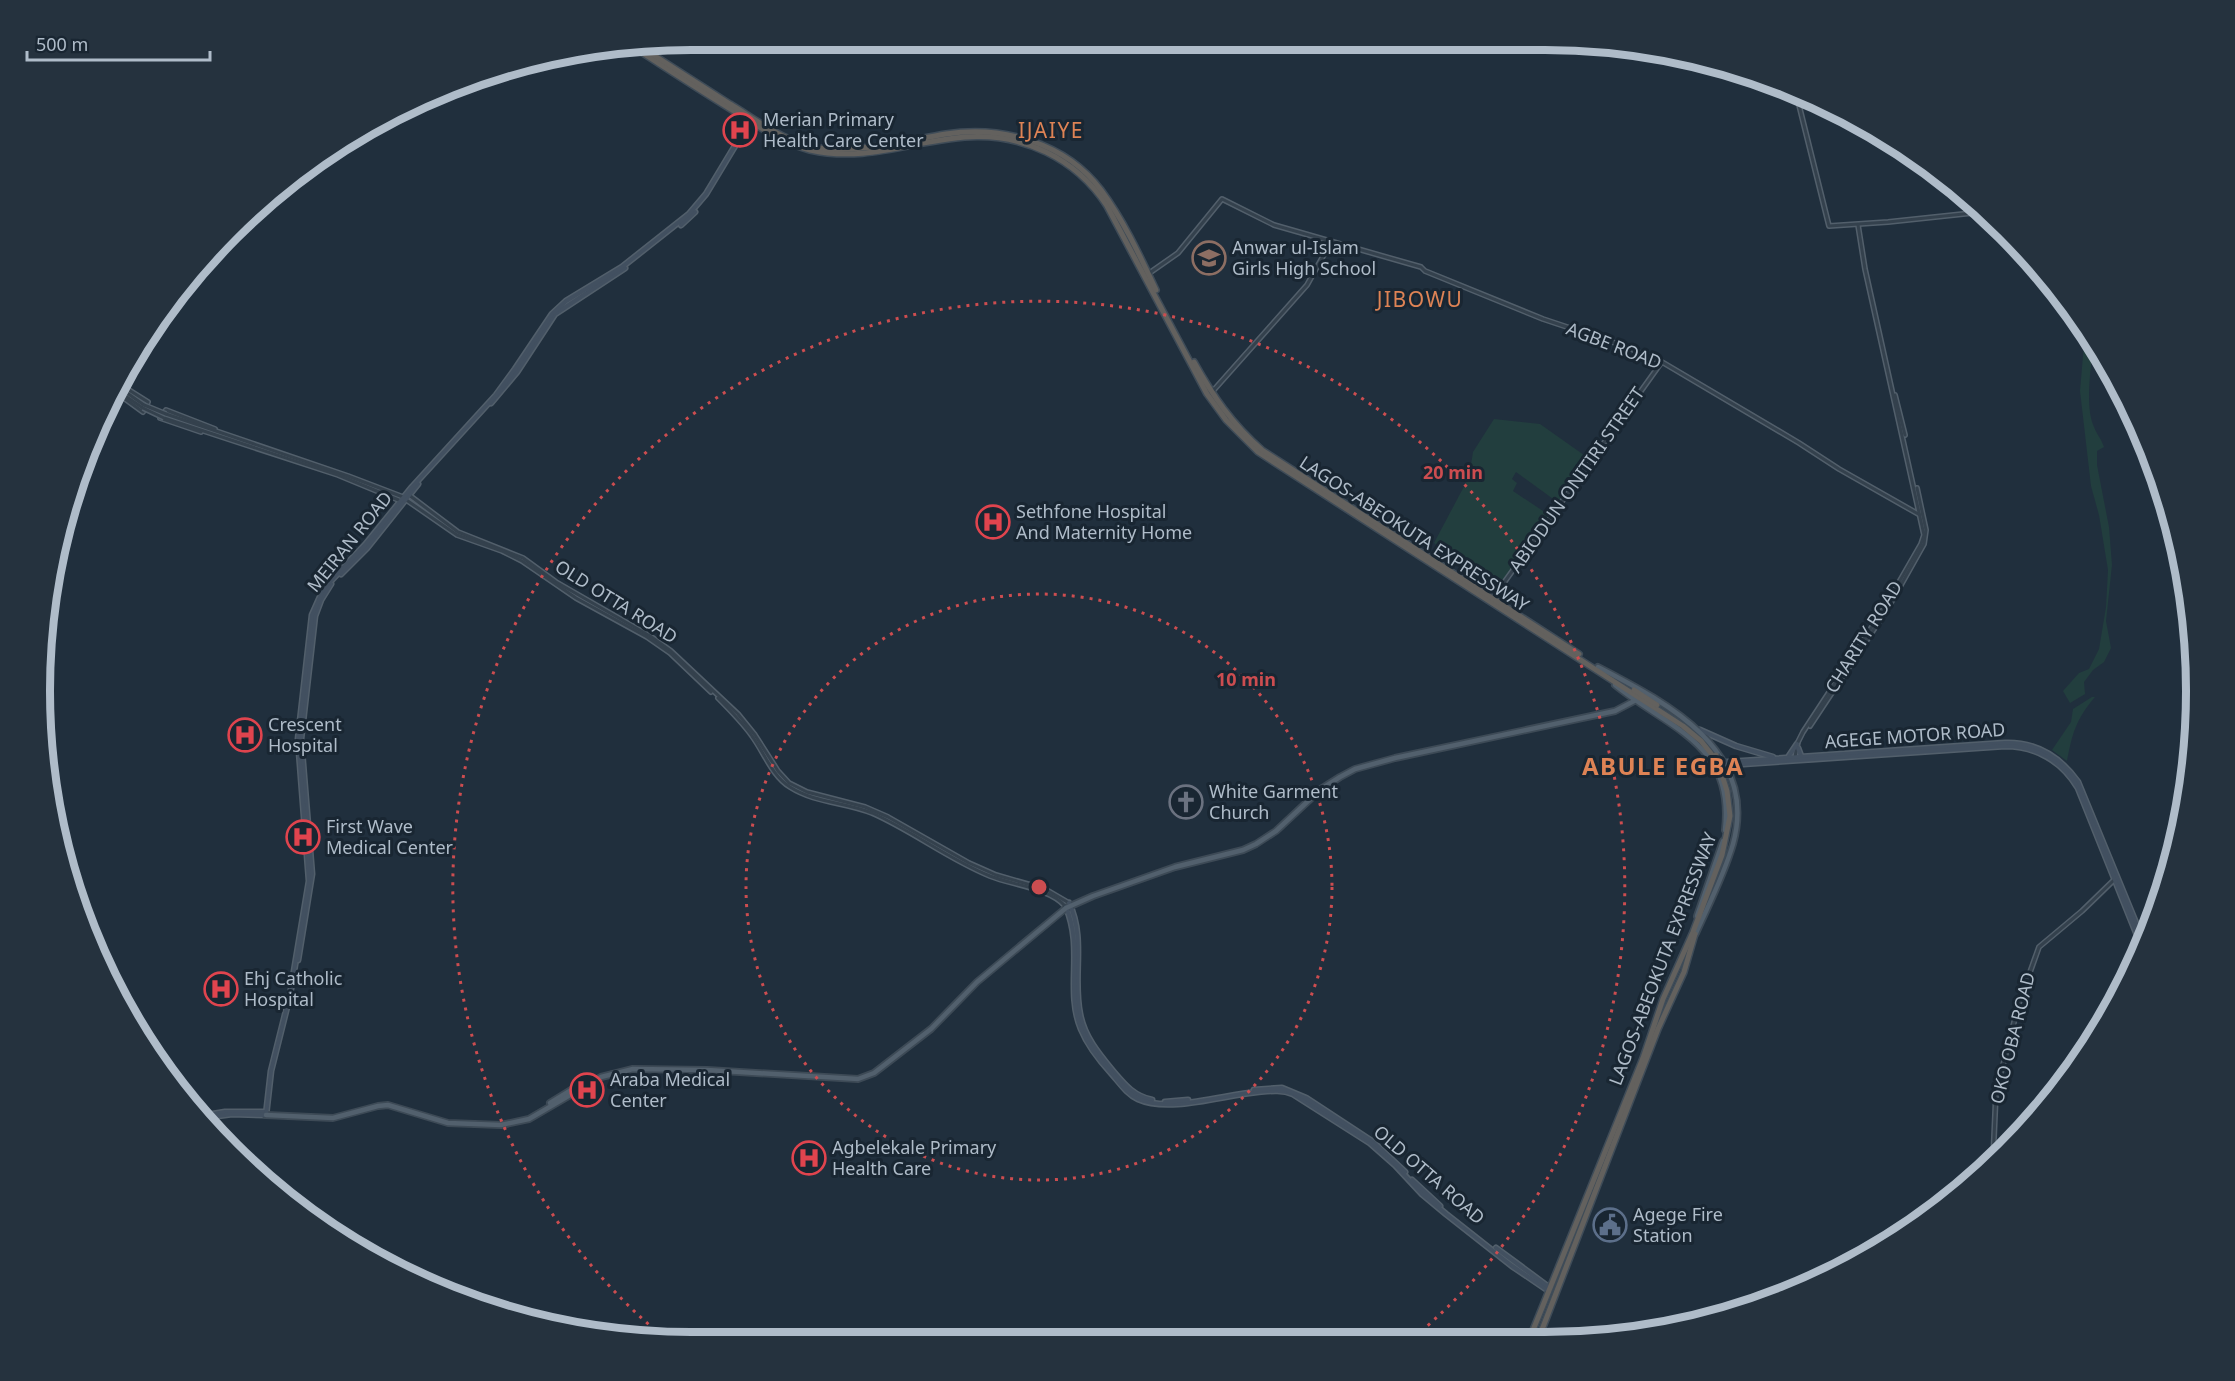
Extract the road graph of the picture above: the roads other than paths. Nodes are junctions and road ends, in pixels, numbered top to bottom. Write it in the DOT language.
graph roads {
  1 [pos="648,51"];
  2 [pos="641,52"];
  3 [pos="1798,102"];
  4 [pos="751,122"];
  5 [pos="1972,213"];
  6 [pos="1858,225"];
  7 [pos="1331,242"];
  8 [pos="1148,274"];
  9 [pos="1662,362"];
  10 [pos="124,391"];
  11 [pos="124,392"];
  12 [pos="123,393"];
  13 [pos="1211,393"];
  14 [pos="218,434"];
  15 [pos="405,498"];
  16 [pos="1922,516"];
  17 [pos="1493,598"];
  18 [pos="1597,668"];
  19 [pos="1636,700"];
  20 [pos="1700,730"];
  21 [pos="1798,746"];
  22 [pos="2049,756"];
  23 [pos="1787,757"];
  24 [pos="1777,758"];
  25 [pos="1797,758"];
  26 [pos="1714,760"];
  27 [pos="1743,762"];
  28 [pos="1724,767"];
  29 [pos="2115,879"];
  30 [pos="1068,906"];
  31 [pos="2139,929"];
  32 [pos="1694,932"];
  33 [pos="2137,935"];
  34 [pos="267,1113"];
  35 [pos="211,1115"];
  36 [pos="1994,1148"];
  37 [pos="1550,1290"];
  38 [pos="1532,1332"];
  39 [pos="1541,1332"];
  1 -- 8 [label="highway, LAGOS-ABEOKUTA EXPRESSWAY"];
  2 -- 4 [label="highway, LAGOS-ABEOKUTA EXPRESSWAY"];
  3 -- 6 [label="street"];
  4 -- 15 [label="main road, MEIRAN ROAD"];
  4 -- 18 [label="highway, LAGOS-ABEOKUTA EXPRESSWAY"];
  5 -- 6 [label="street"];
  6 -- 16 [label="street, CHARITY ROAD"];
  7 -- 8 [label="street, AGBE ROAD"];
  7 -- 9 [label="street, AGBE ROAD"];
  7 -- 13 [label="street"];
  8 -- 13 [label="highway, LAGOS-ABEOKUTA EXPRESSWAY"];
  9 -- 16 [label="street, AGBE ROAD"];
  9 -- 17 [label="street, ABIODUN ONITIRI STREET"];
  10 -- 12 [label="street"];
  11 -- 14 [label="street, bridge"];
  13 -- 17 [label="highway, LAGOS-ABEOKUTA EXPRESSWAY"];
  14 -- 14 [label="street"];
  14 -- 15 [label="street, OLD OTTA ROAD"];
  15 -- 30 [label="street, OLD OTTA ROAD"];
  15 -- 34 [label="main road, MEIRAN ROAD"];
  16 -- 21 [label="street, CHARITY ROAD"];
  17 -- 18 [label="highway, LAGOS-ABEOKUTA EXPRESSWAY"];
  18 -- 19 [label="main road"];
  18 -- 20 [label="main road"];
  18 -- 26 [label="highway, LAGOS-ABEOKUTA EXPRESSWAY"];
  19 -- 26 [label="main road"];
  19 -- 30 [label="main road"];
  20 -- 24 [label="main road"];
  20 -- 28 [label="main road"];
  21 -- 23 [label="main road"];
  21 -- 25 [label="main road"];
  22 -- 25 [label="main road, AGEGE MOTOR ROAD"];
  22 -- 29 [label="main road, AGEGE MOTOR ROAD"];
  22 -- 31 [label="main road, AGEGE MOTOR ROAD"];
  23 -- 24 [label="main road, AGEGE MOTOR ROAD"];
  23 -- 25 [label="main road, AGEGE MOTOR ROAD"];
  24 -- 27 [label="main road, AGEGE MOTOR ROAD"];
  25 -- 27 [label="main road, AGEGE MOTOR ROAD"];
  26 -- 28 [label="highway, LAGOS-ABEOKUTA EXPRESSWAY, bridge"];
  26 -- 28 [label="main road, AGEGE MOTOR ROAD"];
  26 -- 32 [label="main road"];
  27 -- 28 [label="main road, AGEGE MOTOR ROAD"];
  28 -- 32 [label="highway, LAGOS-ABEOKUTA EXPRESSWAY"];
  28 -- 32 [label="main road"];
  29 -- 33 [label="main road, AGEGE MOTOR ROAD"];
  29 -- 36 [label="street, OKO OBA ROAD"];
  30 -- 34 [label="main road"];
  30 -- 37 [label="main road, OLD OTTA ROAD"];
  30 -- 37 [label="main road, OLD OTTA ROAD"];
  32 -- 37 [label="highway, LAGOS-ABEOKUTA EXPRESSWAY"];
  32 -- 39 [label="highway, LAGOS-ABEOKUTA EXPRESSWAY"];
  34 -- 35 [label="main road"];
  37 -- 38 [label="highway, LAGOS-ABEOKUTA EXPRESSWAY"];
}
